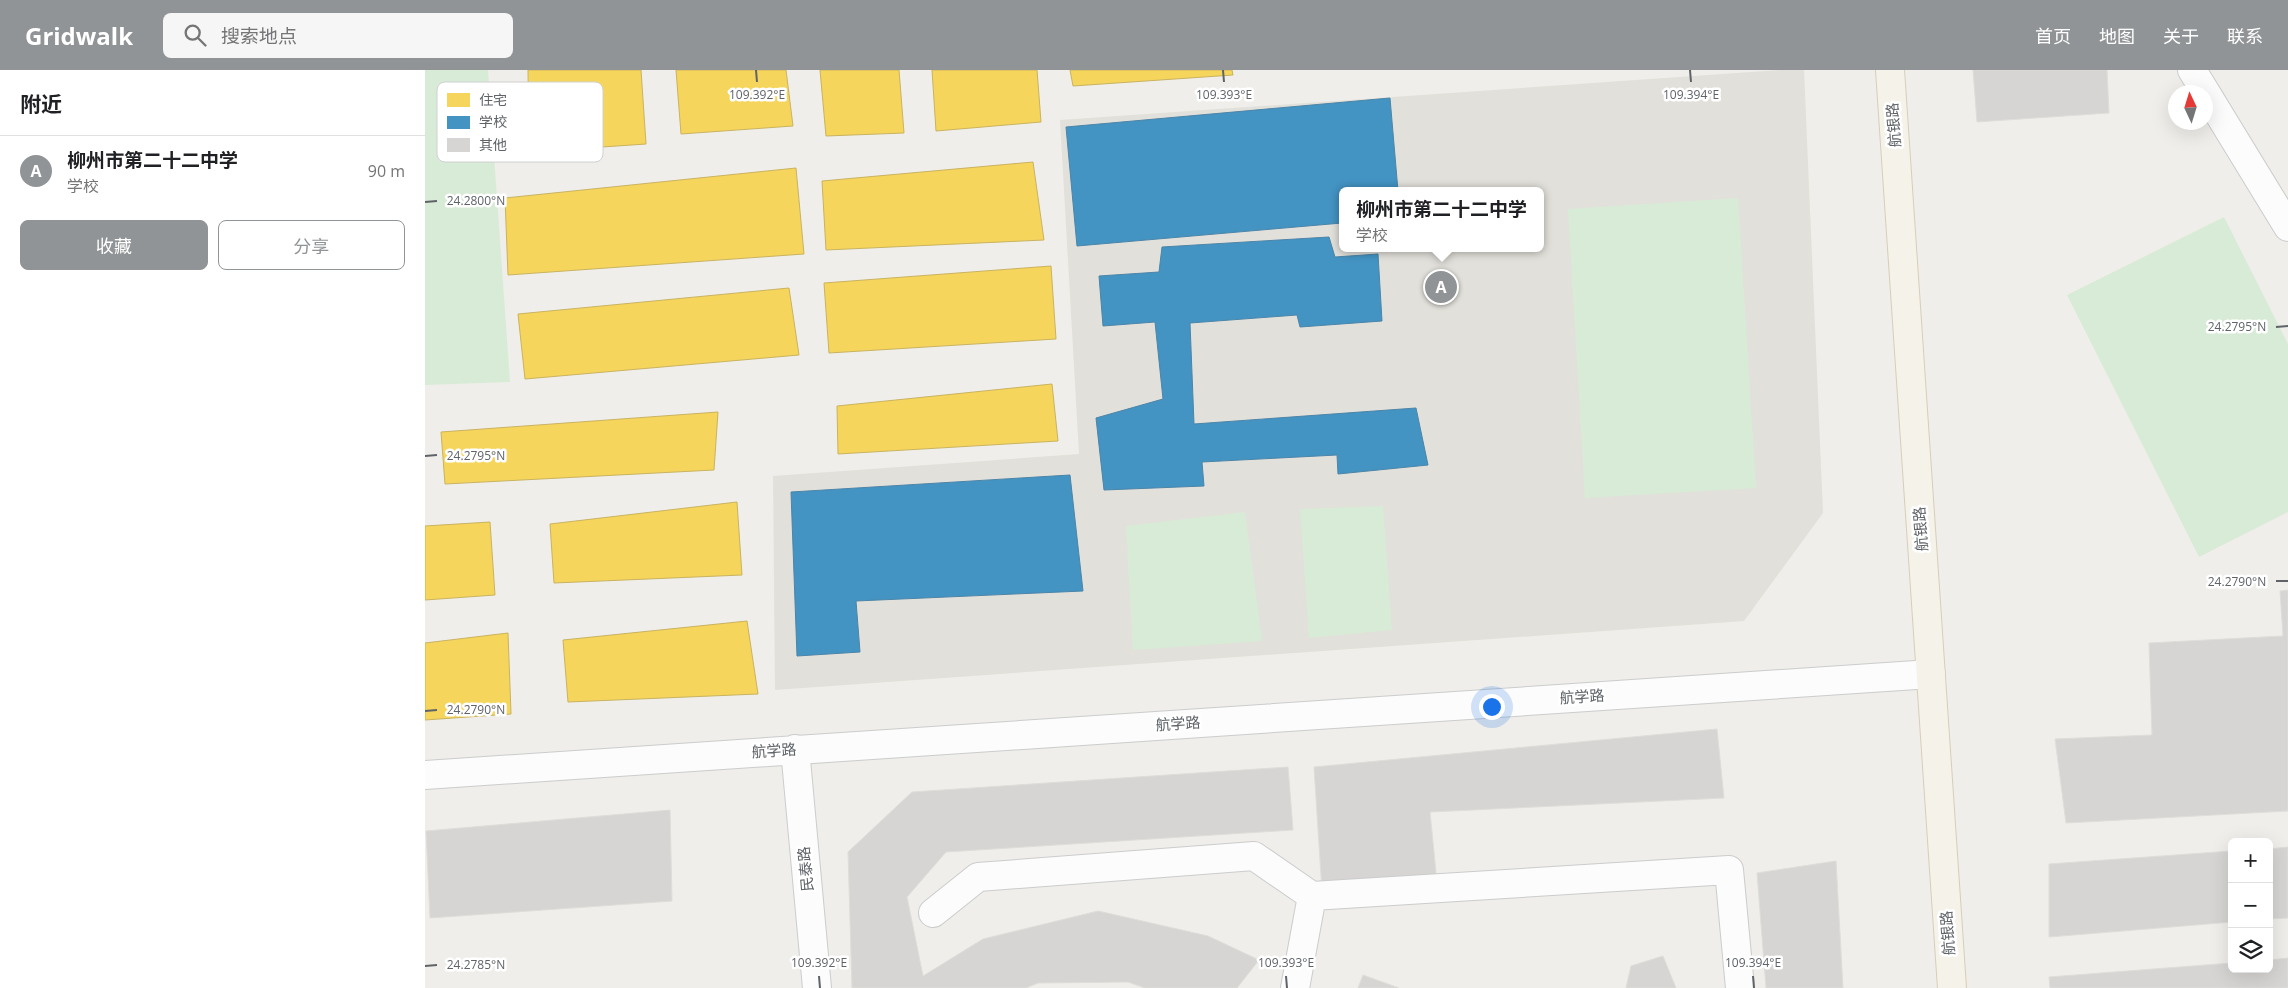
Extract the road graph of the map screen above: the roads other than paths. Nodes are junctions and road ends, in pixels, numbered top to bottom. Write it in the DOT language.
graph roads {
  1 [pos="1890,70"];
  2 [pos="2192,70"];
  3 [pos="2288,227"];
  4 [pos="1931,674"];
  5 [pos="795,749"];
  6 [pos="425,776"];
  7 [pos="1312,896"];
  8 [pos="933,913"];
  9 [pos="817,988"];
  10 [pos="1295,988"];
  11 [pos="1740,988"];
  12 [pos="1952,988"];
  1 -- 4 [label="main road, 航银路"];
  2 -- 3 [label="street"];
  4 -- 5 [label="street, 航学路"];
  4 -- 12 [label="main road, 航银路"];
  5 -- 6 [label="street, 航学路"];
  5 -- 9 [label="street, 民泰路"];
  7 -- 8 [label="street"];
  7 -- 10 [label="street"];
  7 -- 11 [label="street"];
}
